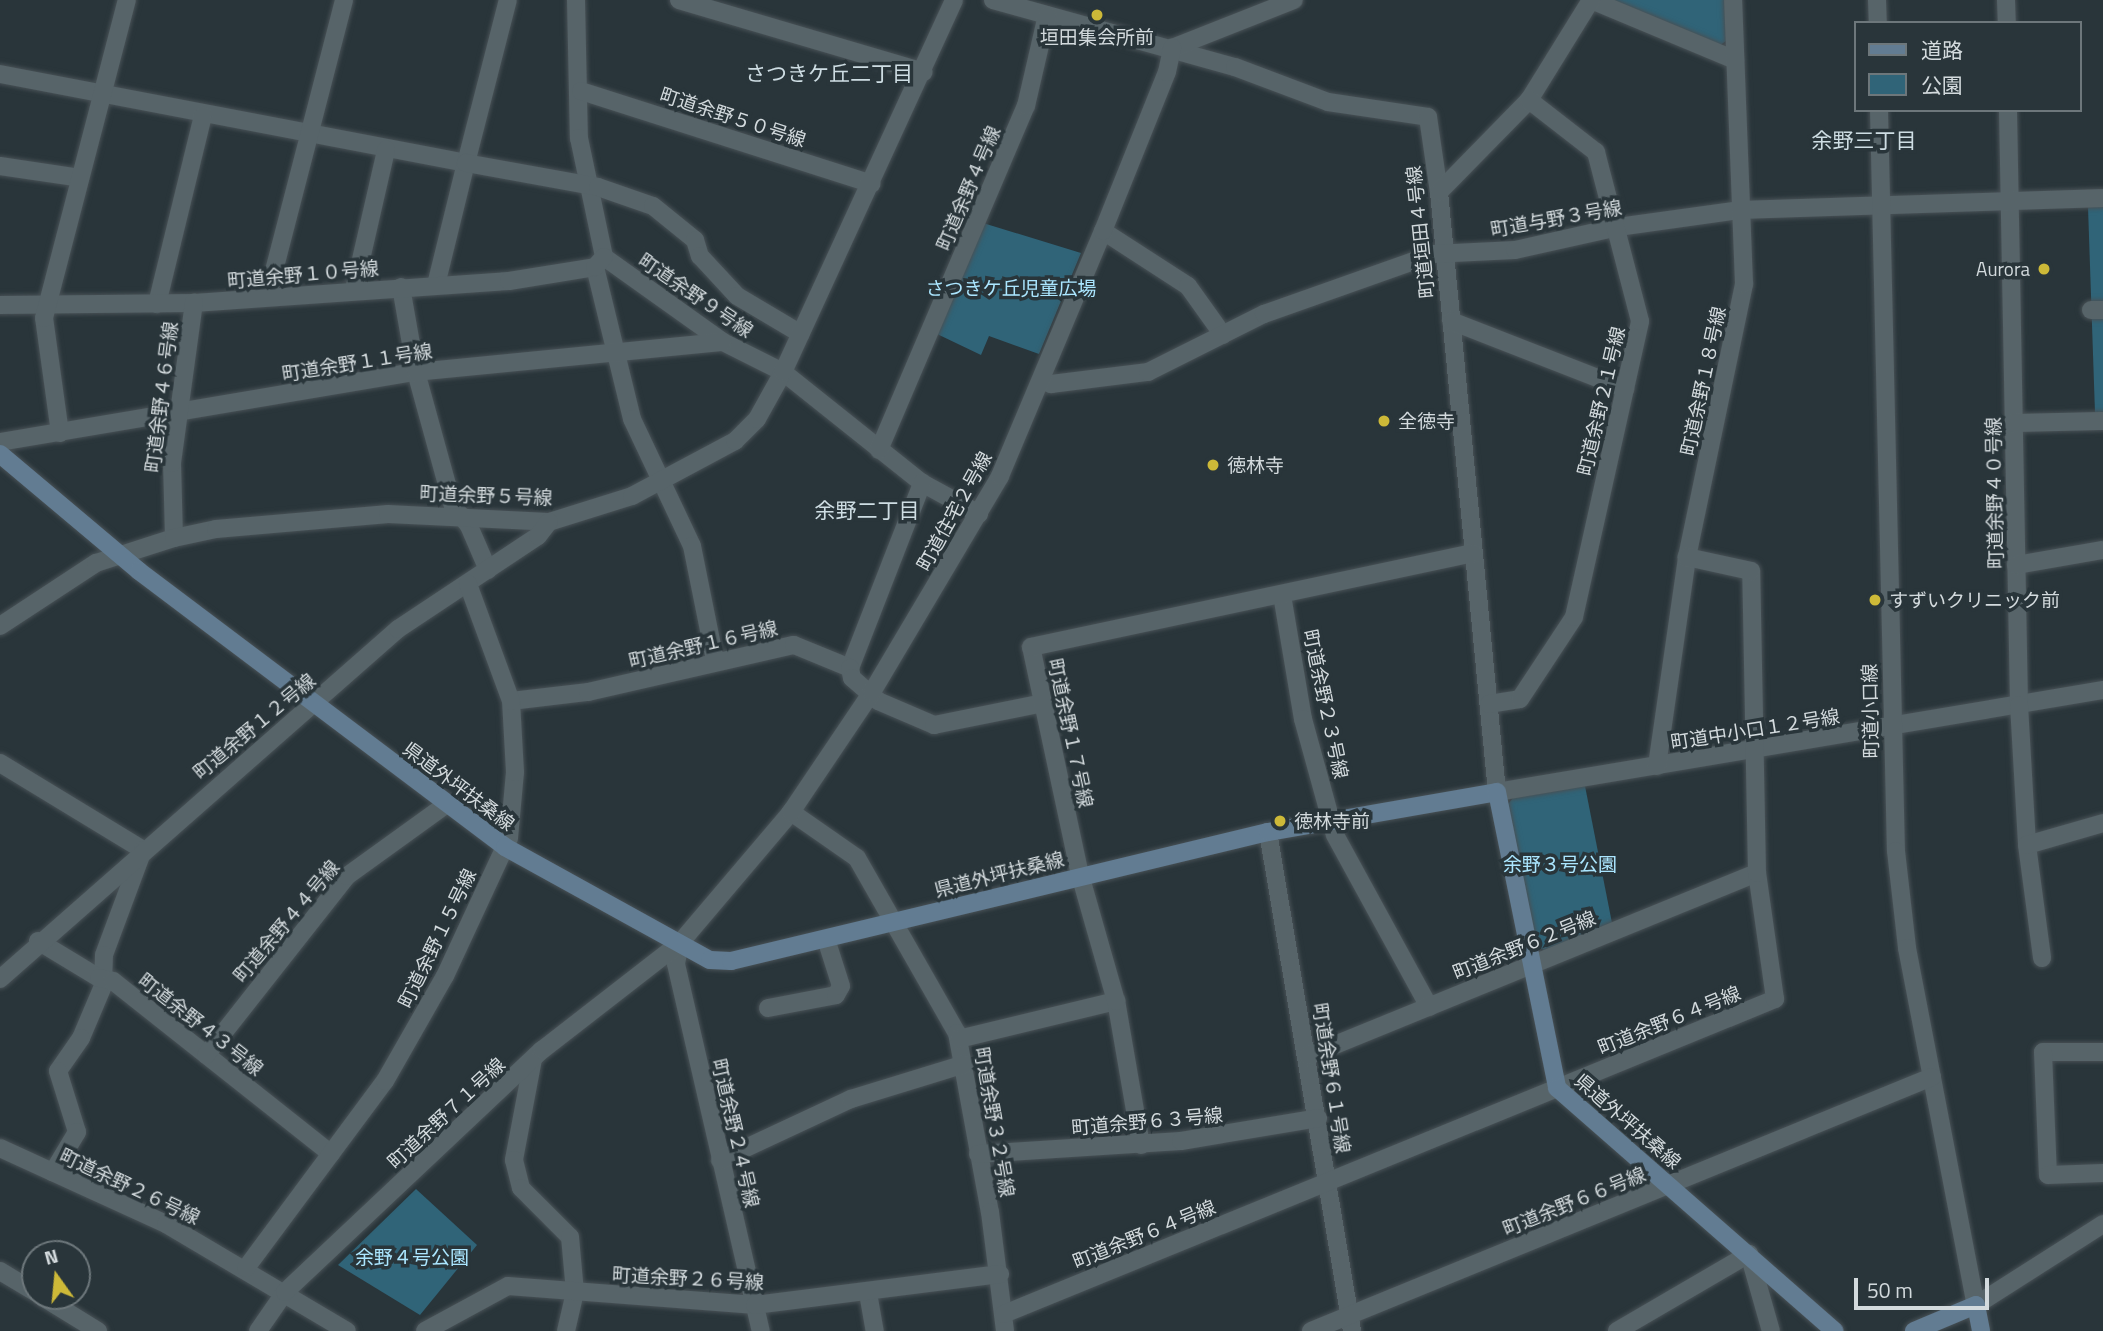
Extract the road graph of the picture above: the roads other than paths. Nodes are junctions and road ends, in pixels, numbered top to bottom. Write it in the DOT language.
graph roads {
  1 [pos="127,0"];
  2 [pos="344,0"];
  3 [pos="508,0"];
  4 [pos="576,0"];
  5 [pos="679,0"];
  6 [pos="954,0"];
  7 [pos="993,0"];
  8 [pos="1294,0"];
  9 [pos="1591,0"];
  10 [pos="1732,0"];
  11 [pos="1877,0"];
  12 [pos="2007,0"];
  13 [pos="1048,15"];
  14 [pos="1878,21"];
  15 [pos="2007,21"];
  16 [pos="1172,48"];
  17 [pos="1735,60"];
  18 [pos="924,72"];
  19 [pos="0,74"];
  20 [pos="581,91"];
  21 [pos="102,94"];
  22 [pos="1529,100"];
  23 [pos="1880,112"];
  24 [pos="2008,112"];
  25 [pos="203,116"];
  26 [pos="309,135"];
  27 [pos="386,150"];
  28 [pos="467,163"];
  29 [pos="0,166"];
  30 [pos="80,178"];
  31 [pos="872,184"];
  32 [pos="584,186"];
  33 [pos="1439,192"];
  34 [pos="2103,198"];
  35 [pos="2009,200"];
  36 [pos="1881,202"];
  37 [pos="1741,211"];
  38 [pos="1618,227"];
  39 [pos="1103,231"];
  40 [pos="1444,254"];
  41 [pos="599,262"];
  42 [pos="436,285"];
  43 [pos="401,287"];
  44 [pos="354,290"];
  45 [pos="268,294"];
  46 [pos="194,303"];
  47 [pos="157,304"];
  48 [pos="0,305"];
  49 [pos="46,307"];
  50 [pos="1451,321"];
  51 [pos="801,334"];
  52 [pos="1223,335"];
  53 [pos="723,342"];
  54 [pos="616,352"];
  55 [pos="416,372"];
  56 [pos="783,372"];
  57 [pos="1041,380"];
  58 [pos="1625,390"];
  59 [pos="177,413"];
  60 [pos="2103,421"];
  61 [pos="2014,423"];
  62 [pos="60,433"];
  63 [pos="0,443"];
  64 [pos="879,450"];
  65 [pos="0,454"];
  66 [pos="664,481"];
  67 [pos="922,483"];
  68 [pos="979,514"];
  69 [pos="460,515"];
  70 [pos="549,522"];
  71 [pos="174,538"];
  72 [pos="2103,550"];
  73 [pos="1473,553"];
  74 [pos="120,554"];
  75 [pos="1687,557"];
  76 [pos="2016,565"];
  77 [pos="488,570"];
  78 [pos="468,584"];
  79 [pos="1282,595"];
  80 [pos="0,625"];
  81 [pos="715,660"];
  82 [pos="850,668"];
  83 [pos="2103,690"];
  84 [pos="872,692"];
  85 [pos="511,701"];
  86 [pos="314,703"];
  87 [pos="1043,703"];
  88 [pos="1489,704"];
  89 [pos="2019,705"];
  90 [pos="1891,727"];
  91 [pos="1754,751"];
  92 [pos="0,764"];
  93 [pos="1657,766"];
  94 [pos="1497,792"];
  95 [pos="447,804"];
  96 [pos="791,812"];
  97 [pos="1331,821"];
  98 [pos="2103,823"];
  99 [pos="1268,832"];
  100 [pos="2027,845"];
  101 [pos="505,847"];
  102 [pos="143,850"];
  103 [pos="1757,873"];
  104 [pos="1080,875"];
  105 [pos="894,922"];
  106 [pos="826,939"];
  107 [pos="38,941"];
  108 [pos="680,943"];
  109 [pos="2042,958"];
  110 [pos="1531,966"];
  111 [pos="0,979"];
  112 [pos="103,979"];
  113 [pos="1116,1001"];
  114 [pos="1429,1007"];
  115 [pos="768,1008"];
  116 [pos="959,1039"];
  117 [pos="2103,1052"];
  118 [pos="206,1055"];
  119 [pos="1308,1056"];
  120 [pos="533,1059"];
  121 [pos="965,1064"];
  122 [pos="1932,1077"];
  123 [pos="1556,1088"];
  124 [pos="1318,1118"];
  125 [pos="1141,1145"];
  126 [pos="0,1148"];
  127 [pos="331,1154"];
  128 [pos="978,1154"];
  129 [pos="720,1160"];
  130 [pos="53,1172"];
  131 [pos="2103,1174"];
  132 [pos="1328,1182"];
  133 [pos="1670,1185"];
  134 [pos="2103,1224"];
  135 [pos="1749,1254"];
  136 [pos="246,1268"];
  137 [pos="0,1271"];
  138 [pos="1000,1273"];
  139 [pos="21,1284"];
  140 [pos="285,1292"];
  141 [pos="575,1292"];
  142 [pos="869,1293"];
  143 [pos="1976,1305"];
  144 [pos="755,1306"];
  145 [pos="64,1310"];
  146 [pos="1005,1323"];
  147 [pos="1351,1323"];
  148 [pos="98,1331"];
  149 [pos="258,1331"];
  150 [pos="347,1331"];
  151 [pos="425,1331"];
  152 [pos="566,1331"];
  153 [pos="761,1331"];
  154 [pos="875,1331"];
  155 [pos="1311,1331"];
  156 [pos="1617,1331"];
  157 [pos="1771,1331"];
  158 [pos="1835,1331"];
  159 [pos="1914,1331"];
  160 [pos="1981,1331"];
  1 -- 21 [label="street"];
  2 -- 26 [label="street"];
  3 -- 28 [label="street"];
  4 -- 20 [label="street"];
  5 -- 18 [label="street"];
  6 -- 18 [label="street, 町道余野５号線"];
  7 -- 13 [label="street, 町道垣田４号線"];
  8 -- 16 [label="street"];
  9 -- 17 [label="street"];
  9 -- 22 [label="street"];
  10 -- 17 [label="street, 町道余野１８号線"];
  11 -- 14 [label="street"];
  12 -- 15 [label="street"];
  13 -- 16 [label="street, 町道垣田４号線"];
  13 -- 64 [label="street, 町道余野４号線"];
  16 -- 33 [label="street, 町道垣田４号線"];
  16 -- 39 [label="street, 町道住宅２号線"];
  17 -- 37 [label="street, 町道余野１８号線"];
  18 -- 31 [label="street, 町道余野５号線"];
  19 -- 21 [label="street"];
  20 -- 31 [label="street, 町道余野５０号線"];
  20 -- 32 [label="street"];
  21 -- 25 [label="street"];
  21 -- 30 [label="street"];
  22 -- 33 [label="street"];
  22 -- 38 [label="street, 町道余野２１号線"];
  23 -- 36 [label="street, 町道小口線"];
  24 -- 35 [label="street, 町道余野４０号線"];
  25 -- 26 [label="street"];
  25 -- 47 [label="street"];
  26 -- 27 [label="street"];
  26 -- 45 [label="street"];
  27 -- 28 [label="street"];
  27 -- 44 [label="street"];
  28 -- 32 [label="street"];
  28 -- 42 [label="street"];
  29 -- 30 [label="street"];
  30 -- 49 [label="street"];
  31 -- 51 [label="street, 町道余野５号線"];
  32 -- 41 [label="street"];
  32 -- 51 [label="street"];
  33 -- 40 [label="street, 町道垣田４号線"];
  34 -- 35 [label="street, 町道与野３号線"];
  35 -- 36 [label="street, 町道与野３号線"];
  35 -- 61 [label="street, 町道余野４０号線"];
  36 -- 37 [label="street, 町道与野３号線"];
  36 -- 90 [label="street, 町道小口線"];
  37 -- 38 [label="street, 町道与野３号線"];
  37 -- 75 [label="street, 町道余野１８号線"];
  38 -- 40 [label="street, 町道与野３号線"];
  38 -- 58 [label="street, 町道余野２１号線"];
  39 -- 52 [label="street"];
  39 -- 57 [label="street, 町道住宅２号線"];
  40 -- 50 [label="street, 町道垣田４号線"];
  40 -- 52 [label="street, 町道与野３号線"];
  41 -- 42 [label="street, 町道余野１０号線"];
  41 -- 53 [label="street, 町道余野９号線"];
  41 -- 54 [label="street"];
  42 -- 43 [label="street, 町道余野１０号線"];
  43 -- 44 [label="street, 町道余野１０号線"];
  43 -- 55 [label="street"];
  44 -- 45 [label="street, 町道余野１０号線"];
  45 -- 46 [label="street, 町道余野１０号線"];
  46 -- 47 [label="street, 町道余野１０号線"];
  46 -- 59 [label="street, 町道余野４６号線"];
  47 -- 49 [label="street, 町道余野１０号線"];
  48 -- 49 [label="street, 町道余野１０号線"];
  49 -- 62 [label="street"];
  50 -- 58 [label="street"];
  50 -- 73 [label="street, 町道垣田４号線"];
  51 -- 56 [label="street, 町道余野５号線"];
  52 -- 57 [label="street, 町道与野３号線"];
  53 -- 54 [label="street, 町道余野１１号線"];
  53 -- 56 [label="street, 町道余野９号線"];
  54 -- 55 [label="street, 町道余野１１号線"];
  54 -- 66 [label="street"];
  55 -- 59 [label="street, 町道余野１１号線"];
  55 -- 69 [label="street"];
  56 -- 64 [label="street, 町道余野９号線"];
  56 -- 66 [label="street, 町道余野５号線"];
  57 -- 68 [label="street, 町道住宅２号線"];
  58 -- 88 [label="street, 町道余野２１号線"];
  59 -- 62 [label="street, 町道余野１１号線"];
  59 -- 71 [label="street, 町道余野４６号線"];
  60 -- 61 [label="street"];
  61 -- 76 [label="street, 町道余野４０号線"];
  62 -- 63 [label="street, 町道余野１１号線"];
  64 -- 67 [label="street, 町道余野９号線"];
  65 -- 74 [label="main road, 県道外坪扶桑線"];
  66 -- 70 [label="street, 町道余野５号線"];
  66 -- 81 [label="street"];
  67 -- 68 [label="street, 町道余野９号線"];
  67 -- 82 [label="street"];
  68 -- 84 [label="street, 町道住宅２号線"];
  69 -- 70 [label="street, 町道余野５号線"];
  69 -- 71 [label="street, 町道余野５号線"];
  69 -- 77 [label="street"];
  70 -- 77 [label="street, 町道余野１２号線"];
  71 -- 74 [label="street, 町道余野５号線"];
  72 -- 76 [label="street"];
  73 -- 79 [label="street, 町道余野１７号線"];
  73 -- 88 [label="street, 町道垣田４号線"];
  74 -- 80 [label="street, 町道余野５号線"];
  74 -- 86 [label="main road, 県道外坪扶桑線"];
  75 -- 91 [label="street, 町道余野６４号線"];
  75 -- 93 [label="street, 町道余野１８号線"];
  76 -- 89 [label="street, 町道余野４０号線"];
  77 -- 78 [label="street, 町道余野１２号線"];
  78 -- 85 [label="street, 町道余野１５号線"];
  78 -- 86 [label="street, 町道余野１２号線"];
  79 -- 87 [label="street, 町道余野１７号線"];
  79 -- 97 [label="street, 町道余野２３号線"];
  81 -- 82 [label="street, 町道余野１６号線"];
  81 -- 85 [label="street, 町道余野１６号線"];
  82 -- 84 [label="street, 町道余野１６号線"];
  83 -- 89 [label="street, 町道中小口１２号線"];
  84 -- 87 [label="street, 町道余野１６号線"];
  84 -- 96 [label="street, 町道住宅２号線"];
  85 -- 101 [label="street, 町道余野１５号線"];
  86 -- 95 [label="main road, 県道外坪扶桑線"];
  86 -- 102 [label="street, 町道余野１２号線"];
  87 -- 104 [label="street, 町道余野１７号線"];
  88 -- 94 [label="street, 町道垣田４号線"];
  89 -- 90 [label="street, 町道中小口１２号線"];
  89 -- 100 [label="street, 町道余野４０号線"];
  90 -- 91 [label="street, 町道中小口１２号線"];
  90 -- 122 [label="street, 町道小口線"];
  91 -- 93 [label="street, 町道中小口１２号線"];
  91 -- 103 [label="street, 町道余野６４号線"];
  92 -- 102 [label="street"];
  93 -- 94 [label="street, 町道中小口１２号線"];
  94 -- 97 [label="main road, 県道外坪扶桑線"];
  94 -- 110 [label="main road, 県道外坪扶桑線"];
  95 -- 101 [label="main road, 県道外坪扶桑線"];
  95 -- 118 [label="street, 町道余野４４号線"];
  96 -- 105 [label="street, 町道余野３２号線"];
  96 -- 108 [label="street, 町道住宅２号線"];
  97 -- 99 [label="main road, 県道外坪扶桑線"];
  97 -- 114 [label="street, 町道余野２３号線"];
  98 -- 100 [label="street"];
  99 -- 104 [label="main road, 県道外坪扶桑線"];
  99 -- 119 [label="street, 町道余野６１号線"];
  100 -- 109 [label="street, 町道余野４０号線"];
  101 -- 108 [label="main road, 県道外坪扶桑線"];
  101 -- 127 [label="street, 町道余野１５号線"];
  102 -- 107 [label="street, 町道余野１２号線"];
  102 -- 112 [label="street"];
  103 -- 110 [label="street, 町道余野６２号線"];
  103 -- 123 [label="street, 町道余野６４号線"];
  104 -- 105 [label="main road, 県道外坪扶桑線"];
  104 -- 113 [label="street, 町道余野１７号線"];
  105 -- 106 [label="main road, 県道外坪扶桑線"];
  105 -- 116 [label="street, 町道余野３２号線"];
  106 -- 108 [label="main road, 県道外坪扶桑線"];
  106 -- 115 [label="street"];
  107 -- 111 [label="street, 町道余野１２号線"];
  107 -- 112 [label="street, 町道余野４３号線"];
  108 -- 120 [label="street, 町道余野７１号線"];
  108 -- 129 [label="street, 町道余野２４号線"];
  110 -- 114 [label="street, 町道余野６２号線"];
  110 -- 123 [label="main road, 県道外坪扶桑線"];
  112 -- 118 [label="street, 町道余野４３号線"];
  112 -- 130 [label="street"];
  113 -- 116 [label="street"];
  113 -- 125 [label="street, 町道余野１７号線"];
  114 -- 119 [label="street, 町道余野６２号線"];
  116 -- 121 [label="street, 町道余野３２号線"];
  117 -- 131 [label="street"];
  118 -- 127 [label="street, 町道余野４３号線"];
  119 -- 124 [label="street, 町道余野６１号線"];
  120 -- 140 [label="street, 町道余野７１号線"];
  120 -- 141 [label="street"];
  121 -- 128 [label="street, 町道余野３２号線"];
  121 -- 129 [label="street"];
  122 -- 133 [label="street, 町道余野６６号線"];
  122 -- 143 [label="street, 町道小口線"];
  123 -- 132 [label="street, 町道余野６４号線"];
  123 -- 133 [label="main road, 県道外坪扶桑線"];
  124 -- 125 [label="street, 町道余野６３号線"];
  124 -- 132 [label="street, 町道余野６１号線"];
  125 -- 128 [label="street, 町道余野６３号線"];
  126 -- 130 [label="street, 町道余野２６号線"];
  127 -- 136 [label="street, 町道余野１５号線"];
  128 -- 138 [label="street, 町道余野３２号線"];
  129 -- 144 [label="street, 町道余野２４号線"];
  130 -- 136 [label="street, 町道余野２６号線"];
  132 -- 146 [label="street, 町道余野６４号線"];
  132 -- 147 [label="street, 町道余野６１号線"];
  133 -- 135 [label="main road, 県道外坪扶桑線"];
  133 -- 147 [label="street, 町道余野６６号線"];
  134 -- 143 [label="street"];
  135 -- 156 [label="street"];
  135 -- 157 [label="street"];
  135 -- 158 [label="main road, 県道外坪扶桑線"];
  136 -- 140 [label="street, 町道余野２６号線"];
  137 -- 139 [label="street"];
  138 -- 142 [label="street, 町道余野２６号線"];
  138 -- 146 [label="street, 町道余野３２号線"];
  140 -- 149 [label="street, 町道余野７１号線"];
  140 -- 150 [label="street, 町道余野２６号線"];
  141 -- 144 [label="street, 町道余野２６号線"];
  141 -- 151 [label="street, 町道余野２６号線"];
  141 -- 152 [label="street"];
  142 -- 144 [label="street, 町道余野２６号線"];
  142 -- 154 [label="street"];
  143 -- 159 [label="main road"];
  143 -- 160 [label="main road"];
  144 -- 153 [label="street, 町道余野２４号線"];
  145 -- 148 [label="street"];
  147 -- 155 [label="street, 町道余野６６号線"];
}
